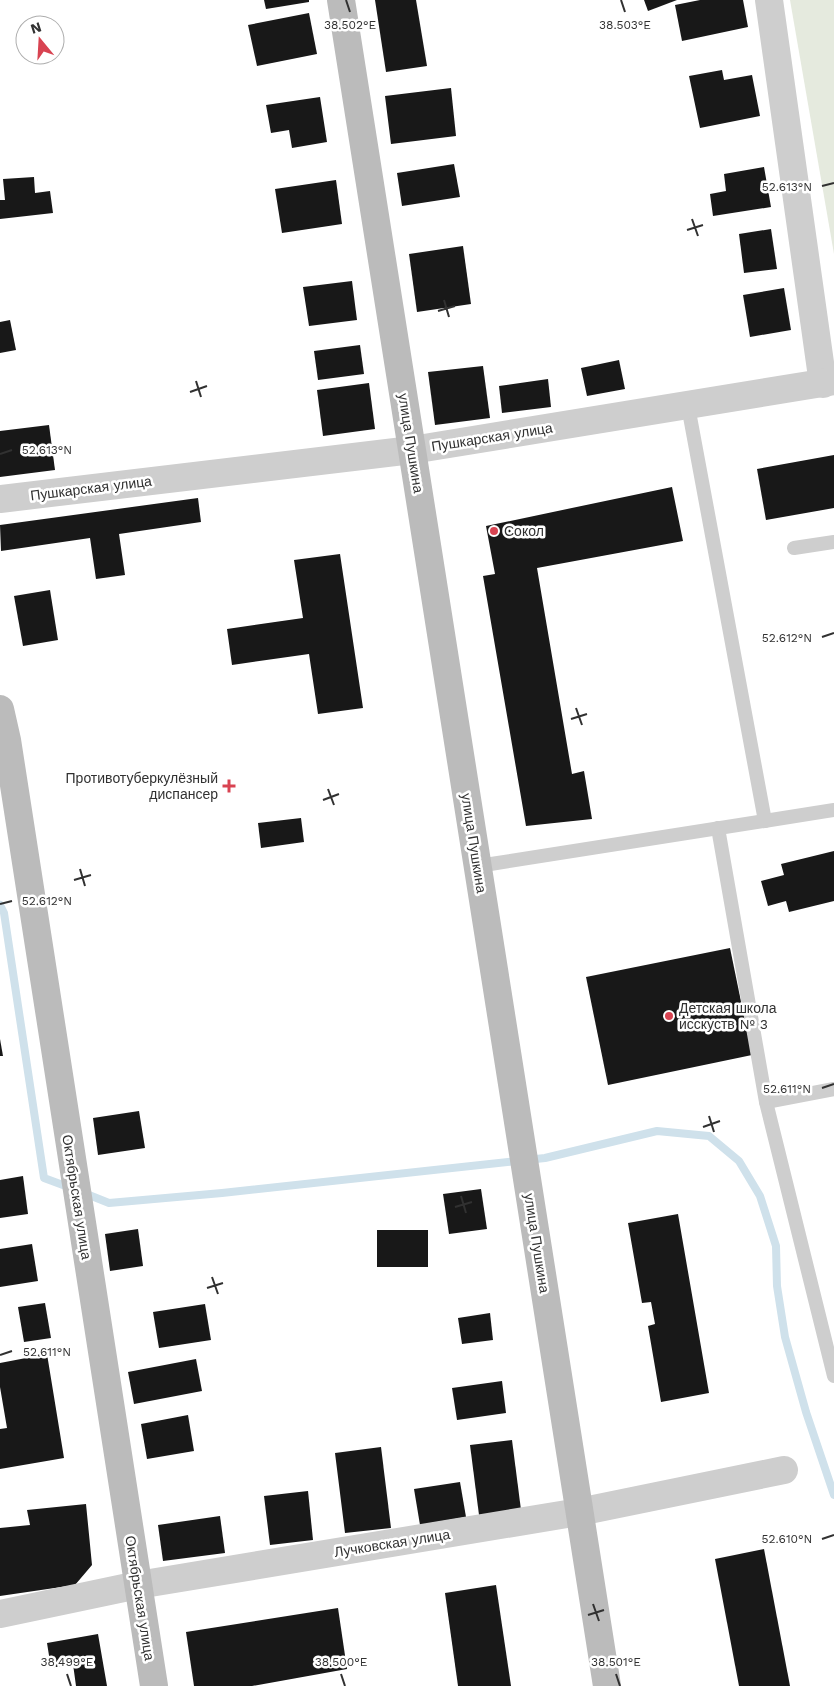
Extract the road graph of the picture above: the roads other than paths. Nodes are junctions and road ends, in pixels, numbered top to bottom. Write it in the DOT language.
graph roads {
  1 [pos="341,0"];
  2 [pos="769,0"];
  3 [pos="829,382"];
  4 [pos="688,406"];
  5 [pos="412,450"];
  6 [pos="0,499"];
  7 [pos="834,542"];
  8 [pos="794,548"];
  9 [pos="0,709"];
  10 [pos="3,743"];
  11 [pos="834,810"];
  12 [pos="765,821"];
  13 [pos="718,828"];
  14 [pos="478,866"];
  15 [pos="834,1089"];
  16 [pos="766,1102"];
  17 [pos="834,1376"];
  18 [pos="784,1470"];
  19 [pos="579,1512"];
  20 [pos="138,1585"];
  21 [pos="0,1614"];
  22 [pos="154,1686"];
  23 [pos="607,1686"];
  1 -- 5 [label="street, улица Пушкина"];
  2 -- 3 [label="street"];
  3 -- 4 [label="street, Пушкарская улица"];
  4 -- 5 [label="street, Пушкарская улица"];
  4 -- 12 [label="lane"];
  5 -- 6 [label="street, Пушкарская улица"];
  5 -- 14 [label="street, улица Пушкина"];
  7 -- 8 [label="lane"];
  9 -- 10 [label="street, Октябрьская улица"];
  10 -- 20 [label="street, Октябрьская улица"];
  11 -- 12 [label="lane"];
  12 -- 13 [label="lane"];
  13 -- 14 [label="lane"];
  13 -- 16 [label="lane"];
  14 -- 19 [label="street, улица Пушкина"];
  15 -- 16 [label="lane"];
  16 -- 17 [label="lane"];
  18 -- 19 [label="street, Лучковская улица"];
  19 -- 20 [label="street, Лучковская улица"];
  19 -- 23 [label="street, улица Пушкина"];
  20 -- 21 [label="street, Лучковская улица"];
  20 -- 22 [label="street, Октябрьская улица"];
}
